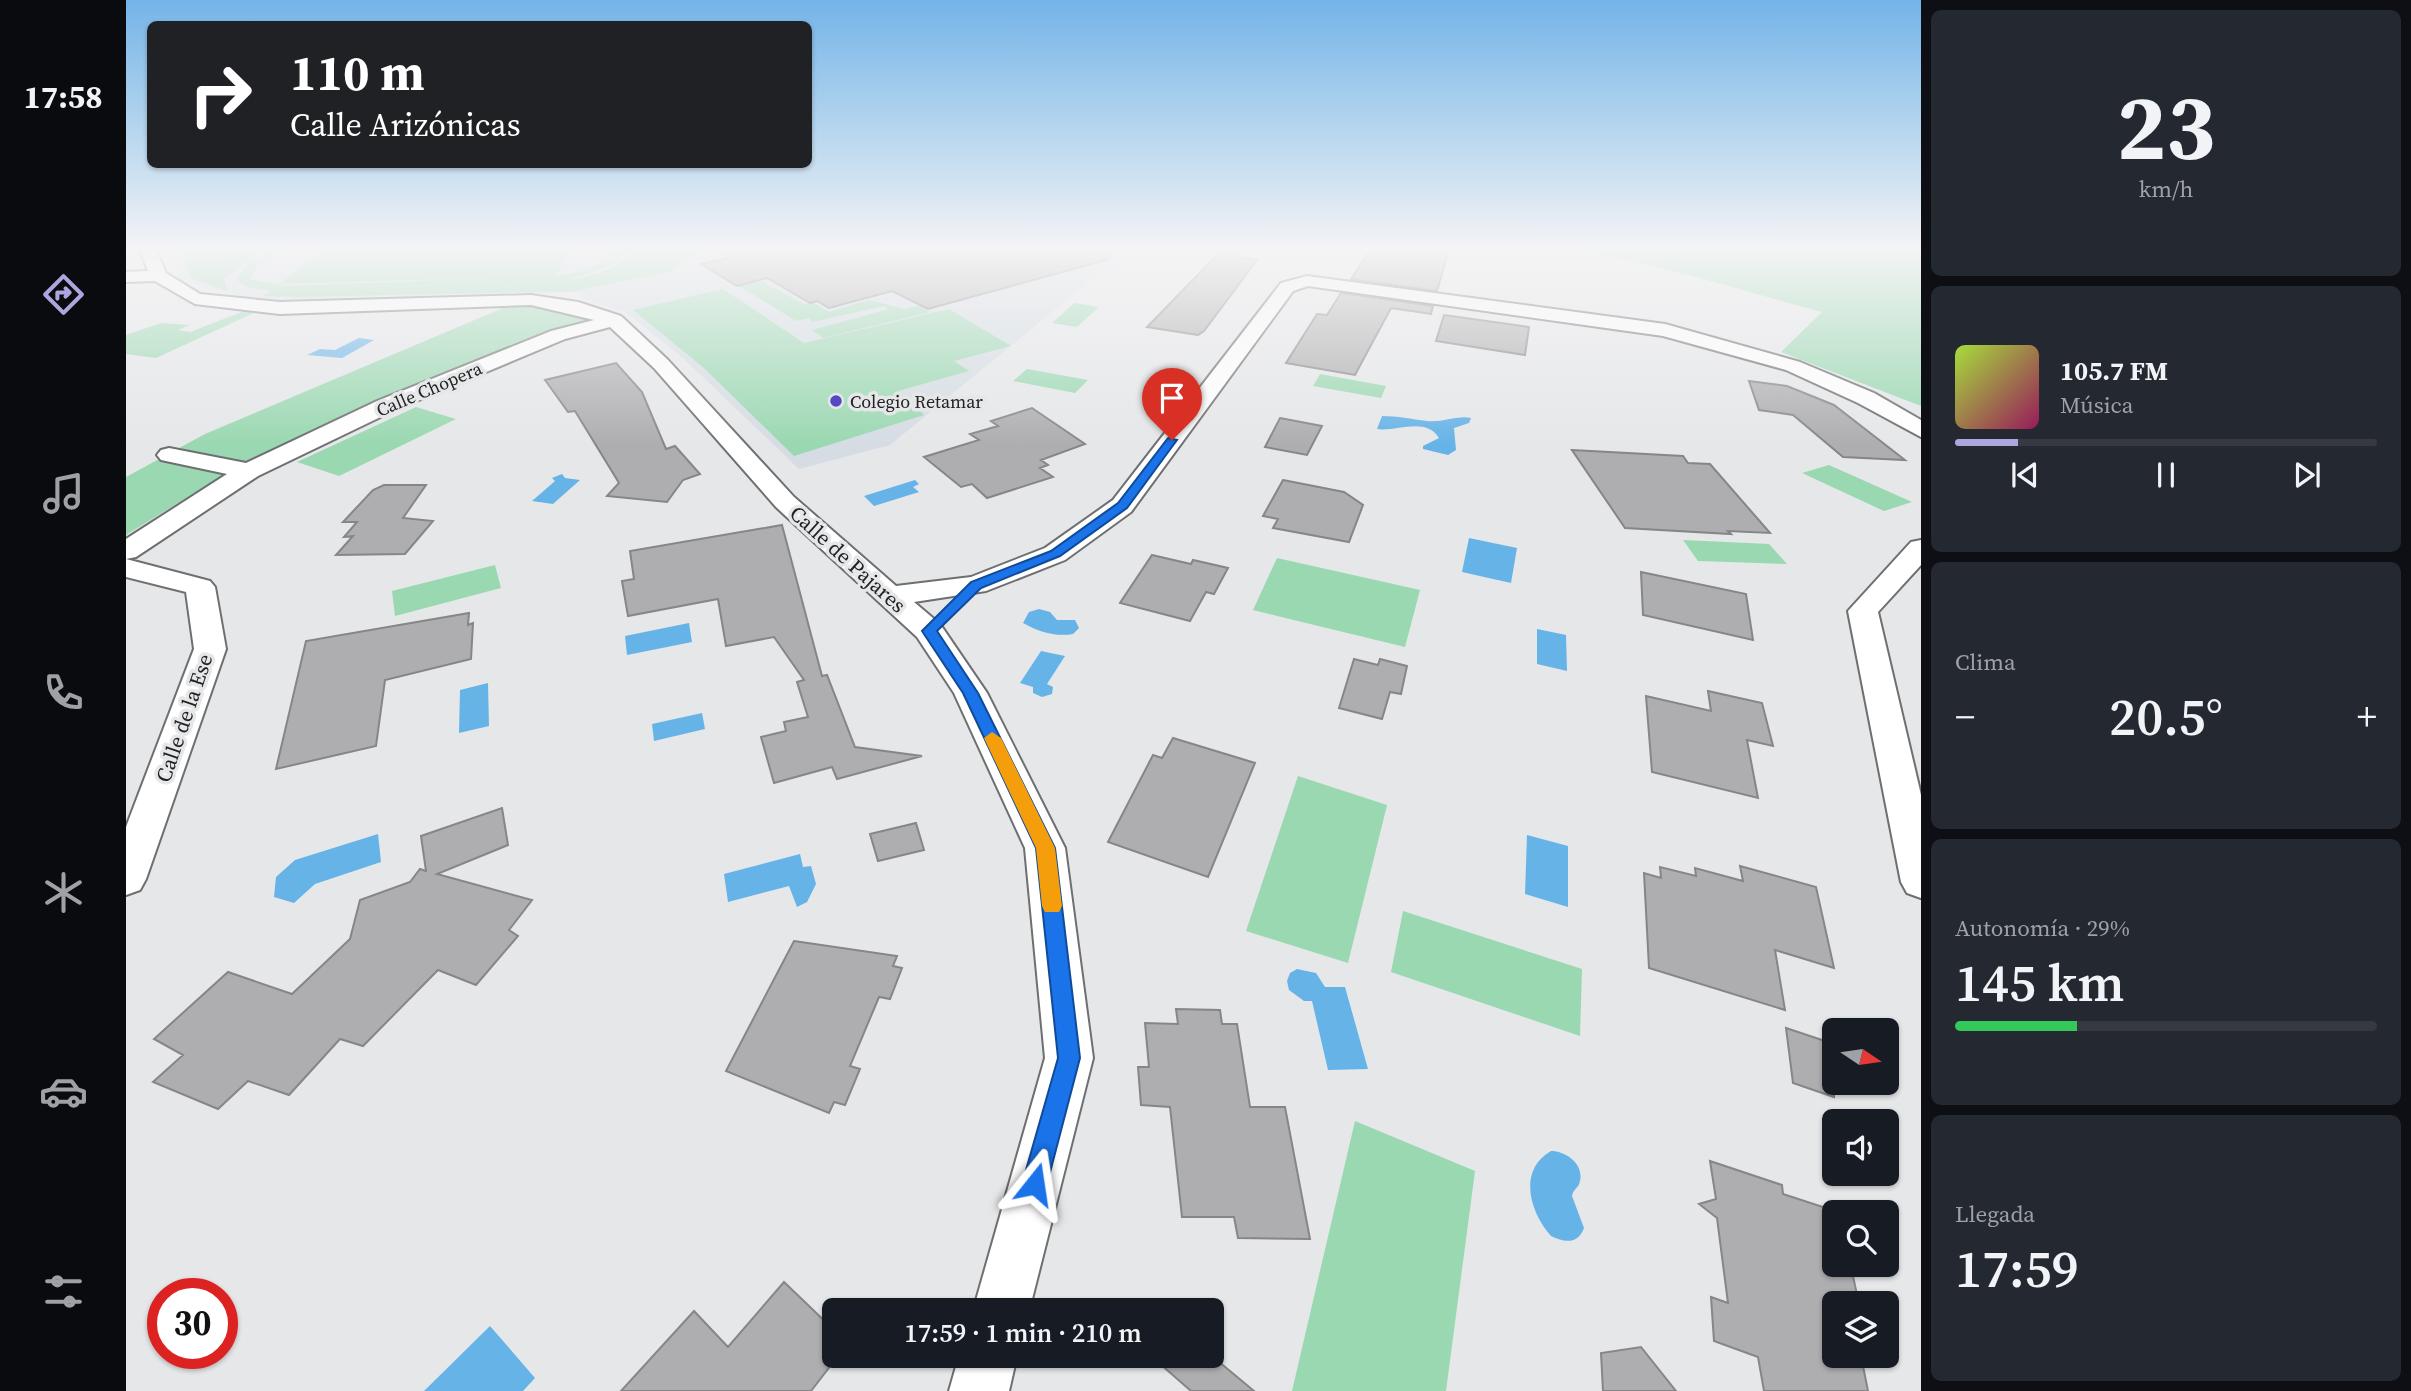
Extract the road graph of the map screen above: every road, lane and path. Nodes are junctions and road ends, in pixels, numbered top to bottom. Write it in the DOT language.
graph roads {
  1 [pos="599,315"];
  2 [pos="1266,315"];
  3 [pos="1567,315"];
  4 [pos="614,320"];
  5 [pos="1921,430"];
  6 [pos="169,455"];
  7 [pos="248,471"];
  8 [pos="1921,548"];
  9 [pos="126,551"];
  10 [pos="126,568"];
  11 [pos="976,585"];
  12 [pos="888,596"];
  13 [pos="929,631"];
  14 [pos="126,879"];
  15 [pos="1921,882"];
  16 [pos="1004,1298"];
  17 [pos="985,1368"];
  18 [pos="979,1391"];
  1 -- 4 [label="street, Calle de Pajares"];
  2 -- 11 [label="street"];
  3 -- 5 [label="street"];
  4 -- 7 [label="street, Calle Chopera"];
  4 -- 12 [label="street, Calle de Pajares"];
  6 -- 7 [label="street"];
  7 -- 9 [label="street, Calle Chopera"];
  8 -- 15 [label="street"];
  10 -- 14 [label="street, Calle de la Ese"];
  11 -- 12 [label="street"];
  11 -- 13 [label="street"];
  12 -- 13 [label="street, Calle de Pajares"];
  13 -- 16 [label="street, Calle de Pajares"];
  17 -- 18 [label="street"];
}
